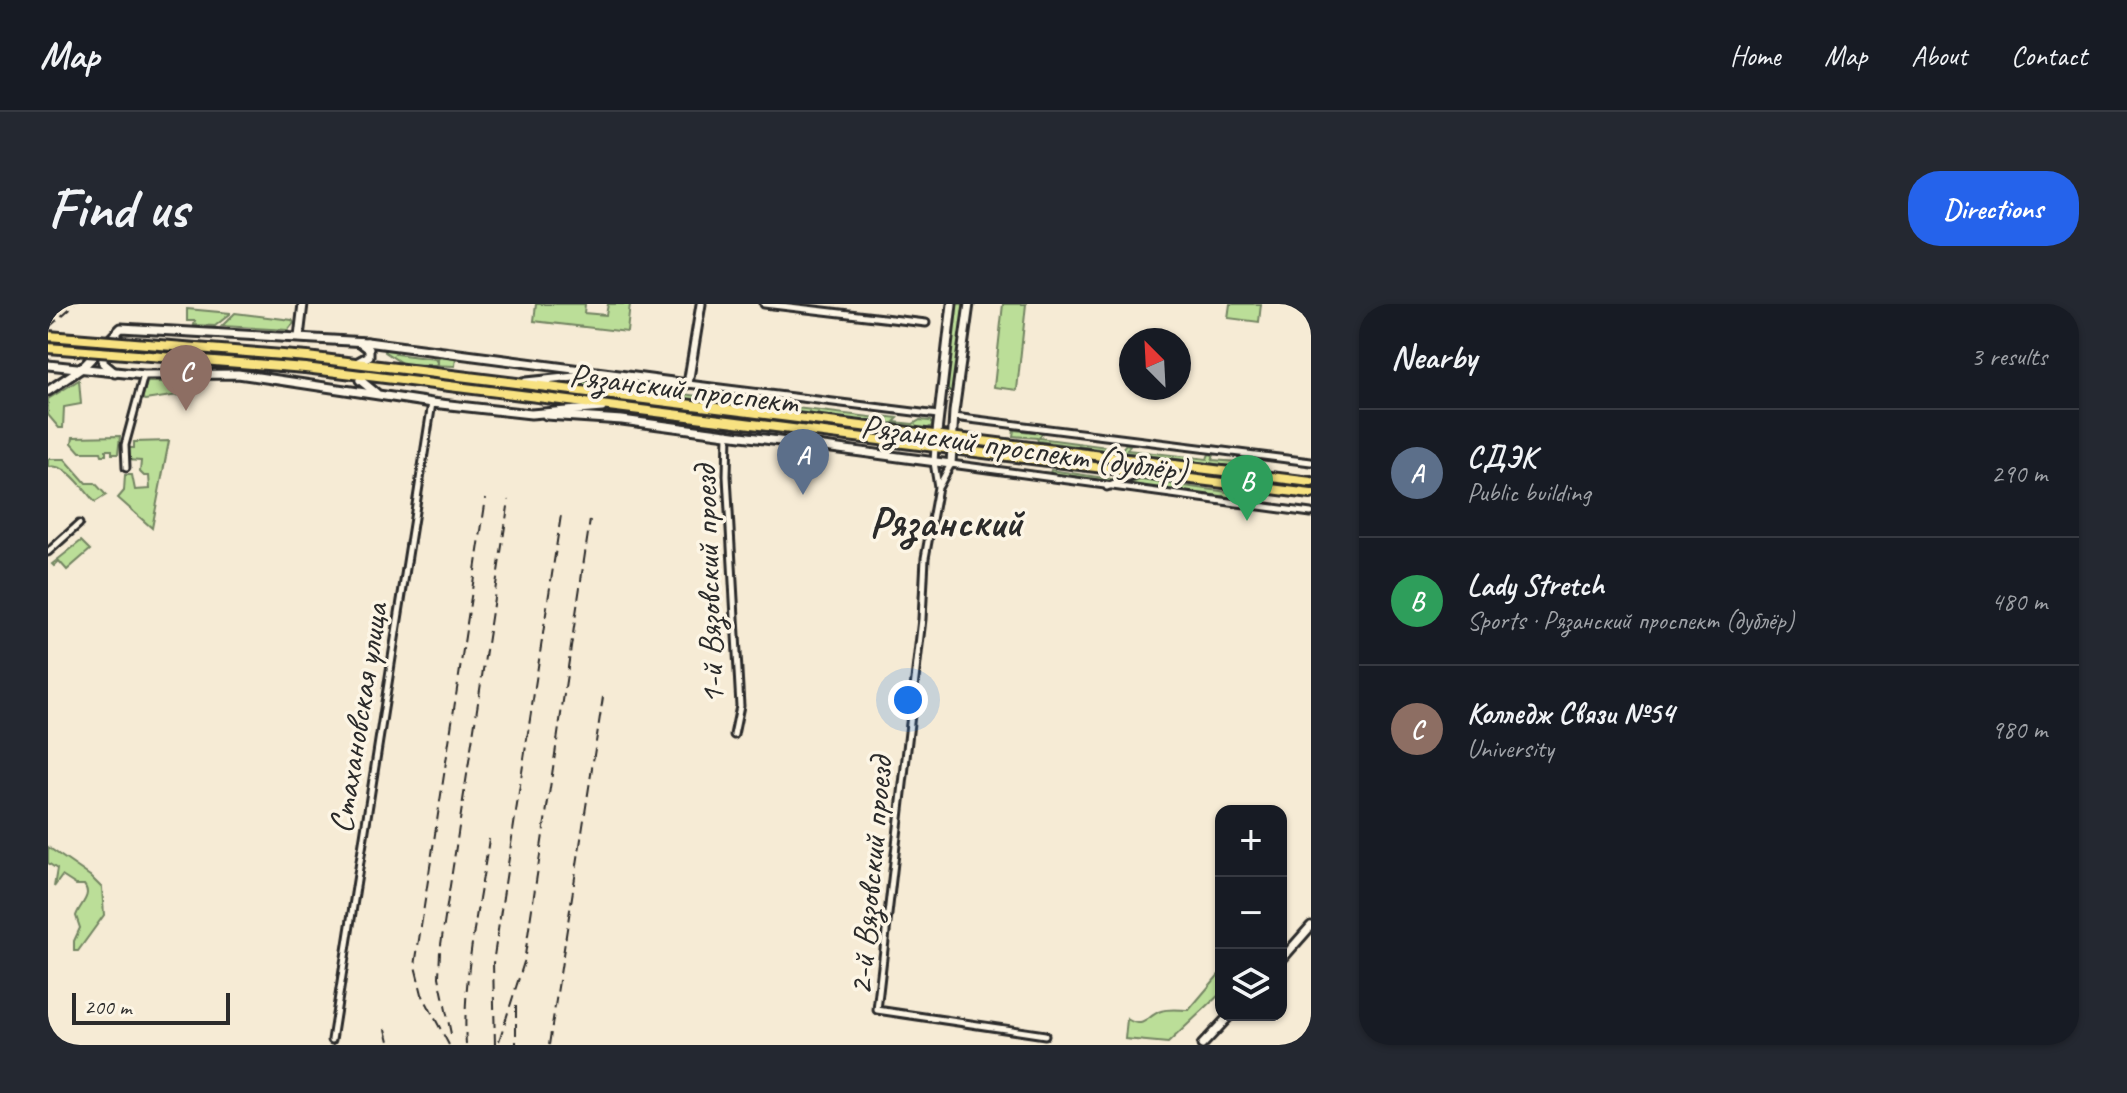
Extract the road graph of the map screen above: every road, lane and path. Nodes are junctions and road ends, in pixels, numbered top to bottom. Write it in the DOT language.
graph roads {
  1 [pos="303,304"];
  2 [pos="701,304"];
  3 [pos="764,304"];
  4 [pos="952,304"];
  5 [pos="969,304"];
  6 [pos="926,323"];
  7 [pos="48,336"];
  8 [pos="299,337"];
  9 [pos="363,341"];
  10 [pos="48,348"];
  11 [pos="104,349"];
  12 [pos="354,363"];
  13 [pos="48,365"];
  14 [pos="82,368"];
  15 [pos="342,371"];
  16 [pos="116,374"];
  17 [pos="608,374"];
  18 [pos="144,375"];
  19 [pos="360,380"];
  20 [pos="522,383"];
  21 [pos="688,384"];
  22 [pos="350,389"];
  23 [pos="48,391"];
  24 [pos="941,393"];
  25 [pos="957,395"];
  26 [pos="381,396"];
  27 [pos="432,403"];
  28 [pos="619,406"];
  29 [pos="531,414"];
  30 [pos="938,415"];
  31 [pos="954,417"];
  32 [pos="728,433"];
  33 [pos="936,437"];
  34 [pos="953,438"];
  35 [pos="935,447"];
  36 [pos="952,450"];
  37 [pos="934,462"];
  38 [pos="1311,462"];
  39 [pos="951,464"];
  40 [pos="126,468"];
  41 [pos="1142,472"];
  42 [pos="1311,482"];
  43 [pos="938,487"];
  44 [pos="1106,487"];
  45 [pos="1311,494"];
  46 [pos="1311,513"];
  47 [pos="79,524"];
  48 [pos="48,552"];
  49 [pos="734,735"];
  50 [pos="1311,926"];
  51 [pos="1287,953"];
  52 [pos="1224,1021"];
  53 [pos="1045,1035"];
  54 [pos="332,1040"];
  55 [pos="1202,1045"];
  1 -- 8 [label="street"];
  2 -- 21 [label="street"];
  3 -- 6 [label="street"];
  4 -- 24 [label="street"];
  5 -- 25 [label="street, 2-й Вязовский проезд"];
  7 -- 12 [label="main road, Рязанский проспект, bridge"];
  8 -- 9 [label="street, Рязанский проспект (дублёр)"];
  8 -- 11 [label="street, Рязанский проспект (дублёр)"];
  9 -- 12 [label="street"];
  9 -- 17 [label="street, Рязанский проспект (дублёр)"];
  10 -- 15 [label="main road, Рязанский проспект, bridge"];
  11 -- 14 [label="street"];
  11 -- 16 [label="street"];
  12 -- 20 [label="main road, Рязанский проспект"];
  13 -- 14 [label="street, Рязанский проспект (дублёр)"];
  14 -- 16 [label="street, Рязанский проспект (дублёр)"];
  14 -- 23 [label="street"];
  15 -- 19 [label="street"];
  15 -- 28 [label="main road, Рязанский проспект"];
  16 -- 18 [label="street, Рязанский проспект (дублёр)"];
  17 -- 20 [label="street"];
  17 -- 21 [label="street, Рязанский проспект (дублёр)"];
  18 -- 22 [label="street, Рязанский проспект (дублёр)"];
  18 -- 40 [label="street"];
  19 -- 22 [label="street"];
  19 -- 26 [label="street"];
  20 -- 33 [label="main road, Рязанский проспект"];
  21 -- 30 [label="street, Рязанский проспект (дублёр)"];
  22 -- 26 [label="street, Рязанский проспект (дублёр)"];
  24 -- 25 [label="street"];
  24 -- 30 [label="street"];
  25 -- 31 [label="street, 2-й Вязовский проезд"];
  26 -- 27 [label="street, Рязанский проспект (дублёр)"];
  27 -- 29 [label="street, Рязанский проспект (дублёр)"];
  27 -- 54 [label="street, Стахановская улица"];
  28 -- 29 [label="street"];
  28 -- 35 [label="main road, Рязанский проспект"];
  29 -- 32 [label="street, Рязанский проспект (дублёр)"];
  30 -- 31 [label="street, Рязанский проспект (дублёр)"];
  30 -- 33 [label="street"];
  31 -- 34 [label="street, 2-й Вязовский проезд"];
  31 -- 38 [label="street, Рязанский проспект (дублёр)"];
  32 -- 37 [label="street, Рязанский проспект (дублёр)"];
  32 -- 49 [label="street, 1-й Вязовский проезд"];
  33 -- 34 [label="main road, Рязанский проспект"];
  33 -- 35 [label="street"];
  34 -- 36 [label="street, 2-й Вязовский проезд"];
  34 -- 42 [label="main road, Рязанский проспект"];
  35 -- 36 [label="main road, Рязанский проспект"];
  35 -- 37 [label="street, 2-й Вязовский проезд"];
  36 -- 39 [label="street, 2-й Вязовский проезд"];
  36 -- 41 [label="main road, Рязанский проспект"];
  37 -- 39 [label="street, Рязанский проспект (дублёр)"];
  37 -- 43 [label="street, 2-й Вязовский проезд"];
  39 -- 43 [label="street, 2-й Вязовский проезд"];
  39 -- 44 [label="street, Рязанский проспект (дублёр)"];
  41 -- 44 [label="street"];
  41 -- 45 [label="main road, Рязанский проспект"];
  43 -- 53 [label="street, 2-й Вязовский проезд"];
  44 -- 46 [label="street, Рязанский проспект (дублёр)"];
  47 -- 48 [label="street"];
  50 -- 51 [label="street"];
  52 -- 55 [label="street"];
}
